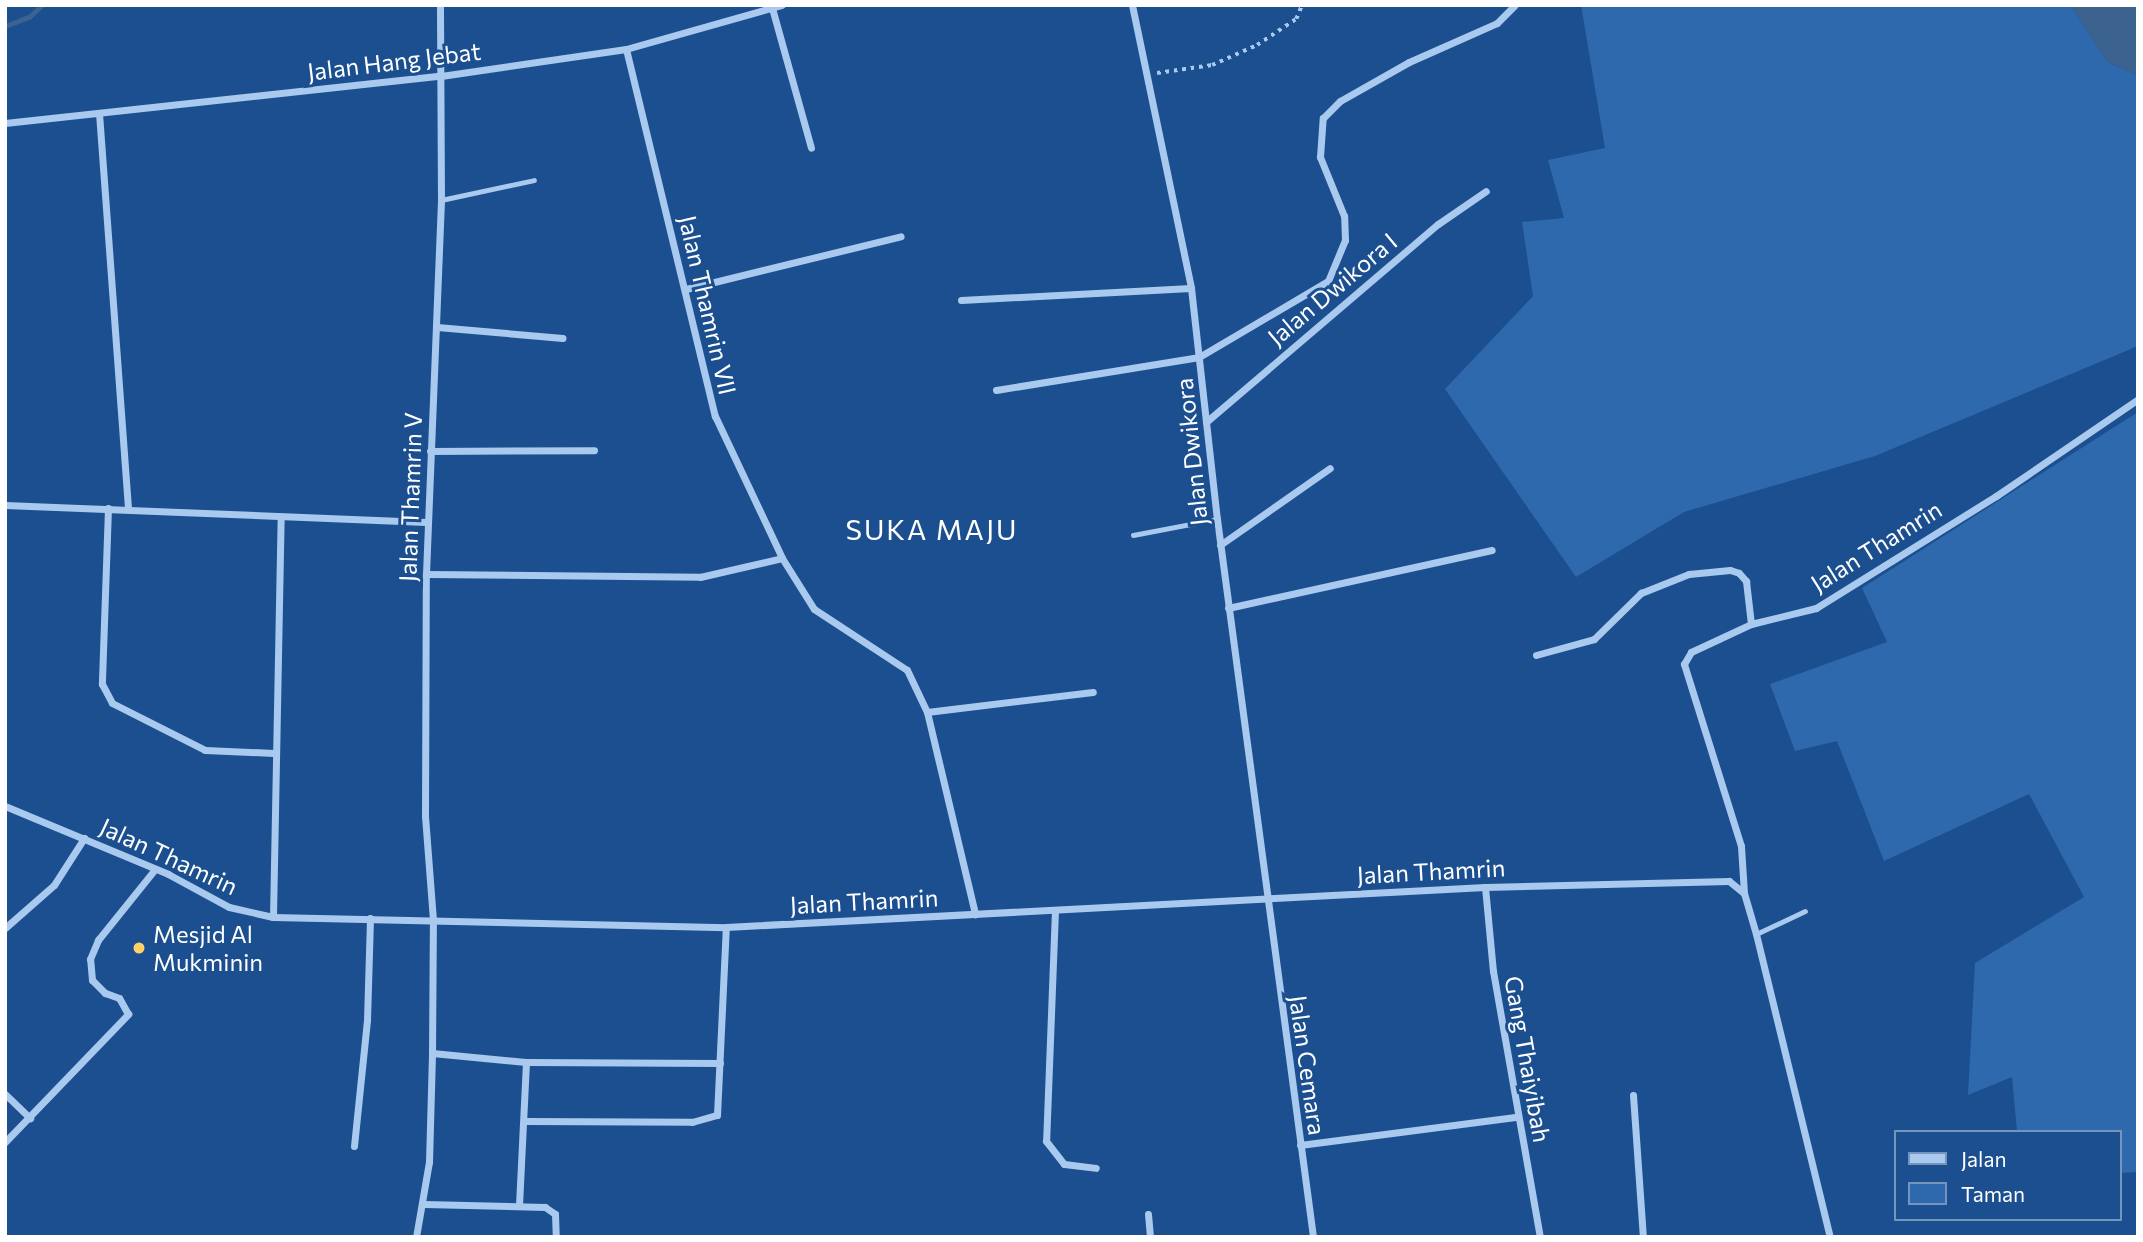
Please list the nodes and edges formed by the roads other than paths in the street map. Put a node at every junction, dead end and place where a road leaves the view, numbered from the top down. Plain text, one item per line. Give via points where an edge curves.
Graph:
1 (440, 5) edge
2 (782, 5) edge
3 (1132, 5) edge
4 (1515, 5) edge
5 (772, 8) junction
6 (626, 49) junction
7 (440, 76) junction
8 (99, 113) junction
9 (5, 123) edge
10 (811, 148) dead end
11 (534, 180) dead end
12 (1486, 191) dead end
13 (442, 200) junction
14 (901, 236) dead end
15 (1191, 288) junction
16 (686, 289) junction
17 (961, 300) dead end
18 (437, 327) junction
19 (563, 338) dead end
20 (1199, 357) junction
21 (996, 390) dead end
22 (2138, 399) edge
23 (1206, 422) junction
24 (594, 450) dead end
25 (430, 451) junction
26 (1330, 468) dead end
27 (5, 505) edge
28 (108, 508) junction
29 (128, 508) junction
30 (281, 518) junction
31 (1217, 519) junction
32 (426, 522) junction
33 (1133, 535) dead end
34 (1220, 545) junction
35 (1492, 550) dead end
36 (782, 558) junction
37 (426, 574) junction
38 (1228, 608) junction
39 (1751, 624) junction
40 (1536, 655) dead end
41 (1093, 692) dead end
42 (927, 712) junction
43 (274, 752) junction
44 (5, 806) edge
45 (84, 838) junction
46 (155, 869) junction
47 (1485, 887) junction
48 (1744, 893) junction
49 (1266, 899) junction
50 (1055, 910) junction
51 (1805, 911) dead end
52 (975, 914) junction
53 (273, 917) junction
54 (370, 918) junction
55 (433, 920) junction
56 (726, 927) junction
57 (5, 928) edge
58 (1756, 934) junction
59 (432, 1053) junction
60 (526, 1062) junction
61 (720, 1063) junction
62 (5, 1094) edge
63 (1633, 1096) dead end
64 (1517, 1117) junction
65 (30, 1118) junction
66 (526, 1121) junction
67 (5, 1142) edge
68 (1300, 1145) junction
69 (354, 1146) dead end
70 (1096, 1168) dead end
71 (424, 1204) junction
72 (519, 1206) junction
73 (1148, 1214) dead end
74 (416, 1237) edge
75 (556, 1237) edge
76 (1150, 1237) edge
77 (1313, 1237) edge
78 (1540, 1237) edge
79 (1643, 1237) edge
80 (1830, 1237) edge

1 - 7 street, Jalan Thamrin V
2 - 5 street, Jalan Hang Jebat
3 - 15 street, Jalan Dwikora
4 - 20 street via 1497,23 1409,62 1340,101 1323,118 1320,158 1344,216 1345,240 1338,267 1310,295
5 - 6 street, Jalan Hang Jebat
5 - 10 street
6 - 7 street, Jalan Hang Jebat
6 - 16 street, Jalan Thamrin VII
7 - 8 street, Jalan Hang Jebat
7 - 13 street, Jalan Thamrin V
8 - 9 street, Jalan Hang Jebat
8 - 29 street
11 - 13 lane
12 - 23 street, Jalan Dwikora I via 1438,224
13 - 18 street, Jalan Thamrin V
14 - 16 street
15 - 17 street
15 - 20 street, Jalan Dwikora
16 - 36 street, Jalan Thamrin VII via 715,416
18 - 19 street
18 - 25 street, Jalan Thamrin V
20 - 21 street
20 - 23 street, Jalan Dwikora
22 - 39 street, Jalan Thamrin via 1996,496 1816,608
23 - 31 street, Jalan Dwikora
24 - 25 street
25 - 32 street, Jalan Thamrin V
26 - 34 street
27 - 28 street
28 - 29 street
28 - 43 street via 102,684 112,703 205,750
29 - 30 street
30 - 32 street
30 - 43 street
31 - 33 lane
31 - 34 street, Jalan Dwikora
32 - 37 street, Jalan Thamrin V
34 - 38 street, Jalan Dwikora
35 - 38 street
36 - 37 street via 700,576
36 - 42 street, Jalan Thamrin VII via 814,609 907,670
37 - 55 street, Jalan Thamrin V via 425,816
38 - 49 street, Jalan Dwikora
39 - 40 street via 1746,581 1739,573 1689,574 1641,593 1594,639
39 - 48 street, Jalan Thamrin via 1691,652 1684,664 1741,846
41 - 42 street
42 - 52 street, Jalan Thamrin VII
43 - 53 street
44 - 45 street, Jalan Thamrin
45 - 46 street, Jalan Thamrin
45 - 57 street via 54,885
46 - 53 street, Jalan Thamrin via 229,907
46 - 65 street via 98,940 90,959 92,980 105,993 119,998 128,1014
47 - 48 street, Jalan Thamrin via 1729,881
47 - 49 street, Jalan Thamrin
47 - 64 street, Gang Thaiyibah via 1493,971
48 - 58 street, Jalan Thamrin
49 - 50 street, Jalan Thamrin
49 - 68 street, Jalan Cemara
50 - 52 street, Jalan Thamrin
50 - 70 street via 1046,1140 1064,1164
51 - 58 lane
52 - 56 street, Jalan Thamrin
53 - 54 street, Jalan Thamrin
54 - 55 street, Jalan Thamrin
54 - 69 street via 367,1020
55 - 56 street, Jalan Thamrin
55 - 59 street, Jalan Thamrin V
56 - 61 street
58 - 80 street, Jalan Thamrin
59 - 60 street
59 - 71 street, Jalan Thamrin V
60 - 61 street
60 - 66 street
61 - 66 street via 717,1115 705,1121
62 - 65 street
63 - 79 street
64 - 68 street
64 - 78 street, Gang Thaiyibah
65 - 67 street
66 - 72 street
68 - 77 street, Jalan Cemara
71 - 72 street
71 - 74 street, Jalan Thamrin V
72 - 75 street via 552,1210
73 - 76 street

